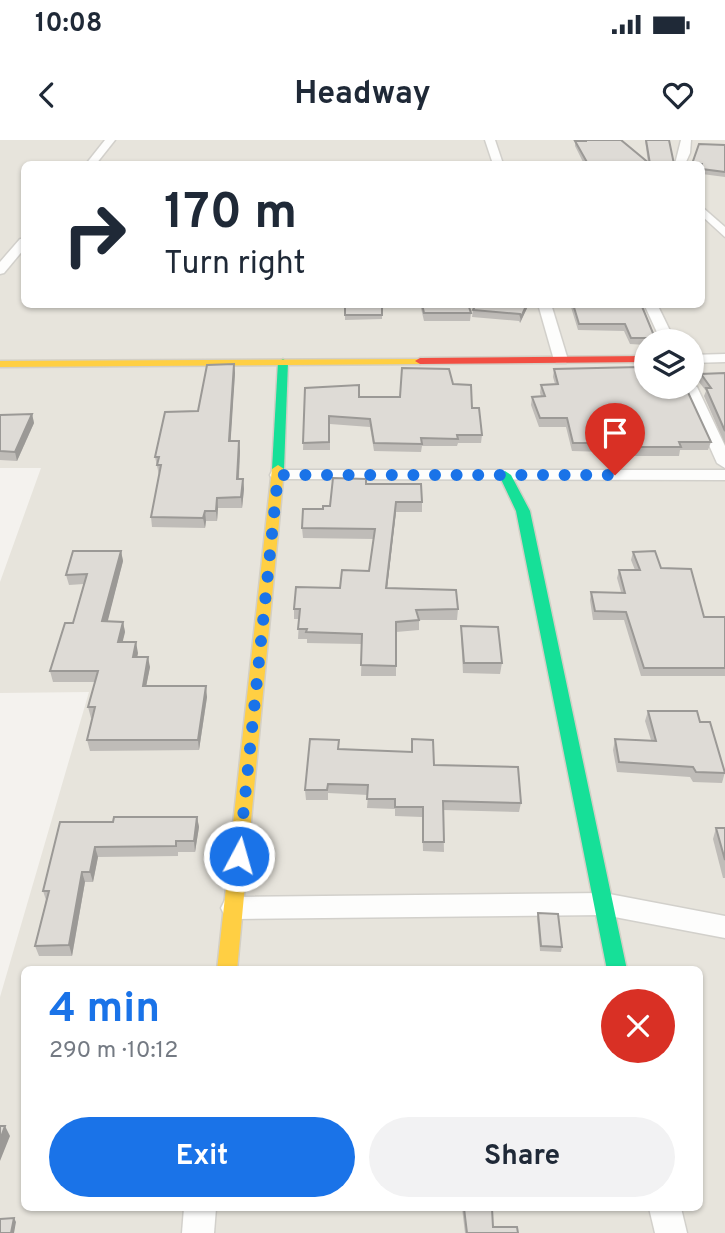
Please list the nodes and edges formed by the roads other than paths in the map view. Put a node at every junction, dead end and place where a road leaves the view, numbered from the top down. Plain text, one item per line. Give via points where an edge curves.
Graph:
1 (110, 140) edge
2 (490, 140) edge
3 (686, 140) edge
4 (92, 161) edge
5 (497, 161) edge
6 (681, 161) edge
7 (705, 213) edge
8 (725, 234) edge
9 (21, 246) edge
10 (4, 271) edge
11 (545, 308) edge
12 (652, 308) edge
13 (662, 329) edge
14 (725, 358) edge
15 (634, 359) edge
16 (704, 359) edge
17 (561, 360) junction
18 (283, 362) junction
19 (0, 364) edge
20 (696, 399) edge
21 (725, 463) edge
22 (278, 475) junction
23 (505, 475) junction
24 (725, 475) edge
25 (604, 904) junction
26 (234, 908) junction
27 (725, 928) edge
28 (227, 966) edge
29 (616, 966) edge
30 (200, 1211) edge
31 (666, 1211) edge
32 (198, 1233) edge
33 (671, 1233) edge

1 - 4 street
2 - 5 street
3 - 6 street
7 - 8 street
9 - 10 street
11 - 17 street
12 - 13 street
14 - 16 street
15 - 17 street
17 - 18 street
18 - 19 street
18 - 22 street
20 - 21 street
22 - 23 street
22 - 26 street
23 - 24 street
23 - 25 street via 523,511
25 - 26 street
25 - 27 street
25 - 29 street
26 - 28 street
30 - 32 street
31 - 33 street

